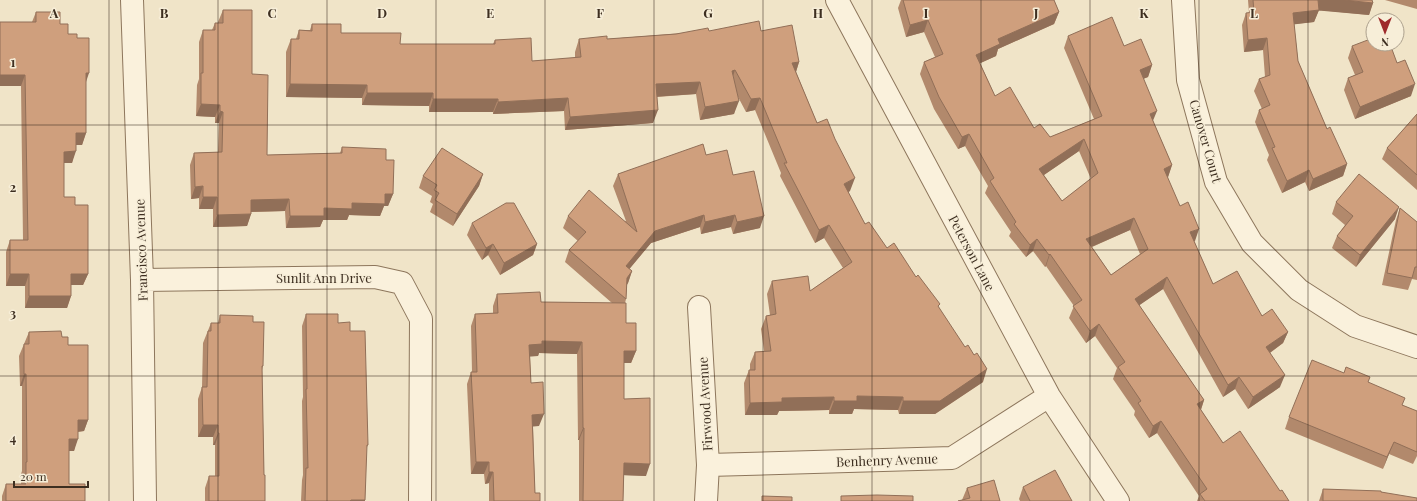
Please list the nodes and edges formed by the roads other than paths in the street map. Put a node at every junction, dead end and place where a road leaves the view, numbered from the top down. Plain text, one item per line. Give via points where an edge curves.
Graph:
1 (132, 0) edge
2 (837, 0) edge
3 (1183, 0) edge
4 (142, 280) junction
5 (700, 307) dead end
6 (1417, 347) edge
7 (1049, 396) junction
8 (708, 465) junction
9 (145, 501) edge
10 (420, 501) edge
11 (706, 501) edge
12 (1118, 501) edge

1 - 4 street, Francisco Avenue
2 - 7 street, Peterson Lane
3 - 6 street, Canover Court via 1188,80 1216,182 1252,243 1299,290 1355,326
4 - 9 street, Francisco Avenue
4 - 10 street, Sunlit Ann Drive via 375,277 402,283 421,319
5 - 8 street, Firwood Avenue
7 - 8 street, Benhenry Avenue via 952,458
7 - 12 street, Peterson Lane
8 - 11 street, Firwood Avenue

